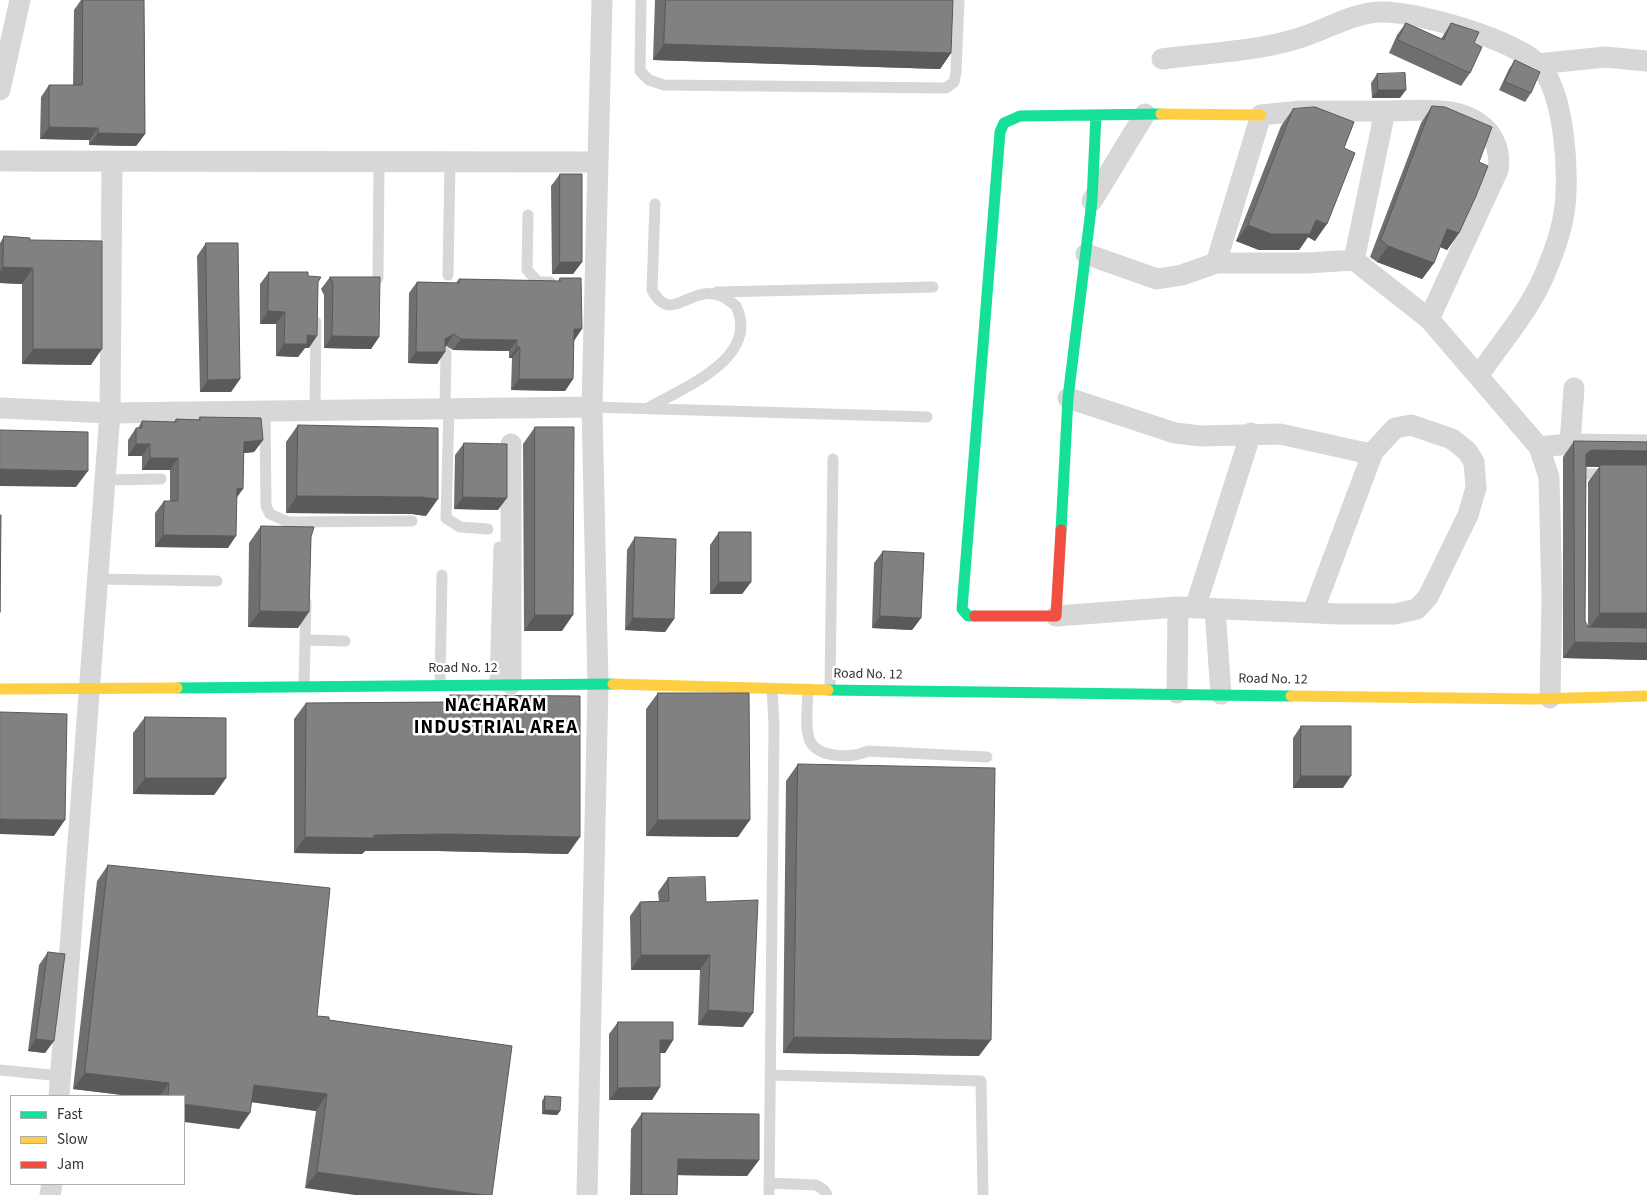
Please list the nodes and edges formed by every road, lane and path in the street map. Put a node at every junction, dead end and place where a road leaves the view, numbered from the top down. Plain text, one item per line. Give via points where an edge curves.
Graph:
1 (20, 0) edge
2 (602, 0) edge
3 (641, 0) edge
4 (959, 0) edge
5 (1162, 58) dead end
6 (1647, 61) edge
7 (1538, 64) junction
8 (0, 90) edge
9 (1385, 111) junction
10 (1145, 114) junction
11 (1096, 115) junction
12 (1261, 116) junction
13 (0, 160) edge
14 (112, 161) junction
15 (379, 162) junction
16 (450, 162) junction
17 (598, 162) junction
18 (1092, 201) junction
19 (655, 204) dead end
20 (528, 215) dead end
21 (1086, 254) junction
22 (1354, 260) junction
23 (1216, 263) junction
24 (448, 275) dead end
25 (378, 278) edge
26 (558, 282) edge
27 (933, 287) dead end
28 (708, 292) junction
29 (316, 314) edge
30 (1430, 319) junction
31 (446, 353) edge
32 (1480, 375) junction
33 (1574, 388) dead end
34 (1068, 398) junction
35 (592, 407) junction
36 (0, 408) edge
37 (447, 408) junction
38 (648, 408) junction
39 (315, 410) junction
40 (265, 411) junction
41 (110, 412) junction
42 (927, 417) dead end
43 (1251, 433) junction
44 (511, 444) dead end
45 (1570, 444) junction
46 (1647, 445) edge
47 (1540, 447) junction
48 (1373, 452) junction
49 (833, 459) dead end
50 (1619, 474) edge
51 (162, 479) dead end
52 (105, 480) junction
53 (1581, 493) edge
54 (412, 521) dead end
55 (488, 529) dead end
56 (499, 547) dead end
57 (442, 576) dead end
58 (97, 579) junction
59 (218, 582) dead end
60 (306, 592) edge
61 (1196, 608) junction
62 (1313, 612) junction
63 (1056, 616) junction
64 (305, 640) junction
65 (345, 641) dead end
66 (440, 684) junction
67 (503, 684) junction
68 (598, 684) junction
69 (304, 686) junction
70 (89, 688) junction
71 (0, 689) edge
72 (772, 689) junction
73 (808, 689) junction
74 (830, 689) junction
75 (1177, 693) junction
76 (1221, 694) junction
77 (1647, 696) edge
78 (1550, 698) junction
79 (987, 757) dead end
80 (0, 1070) edge
81 (771, 1075) junction
82 (60, 1086) edge
83 (769, 1189) edge
84 (587, 1195) edge
85 (826, 1195) edge
86 (982, 1195) edge

1 - 8 street
2 - 17 street
3 - 4 lane via 640,71 649,80 664,85 946,88 954,82 956,72
5 - 7 street via 1278,44 1362,15 1381,12 1438,20 1501,43
6 - 7 street via 1605,57
7 - 32 street via 1548,77 1560,120 1567,173 1564,214 1555,250 1537,291
9 - 12 street via 1301,111
9 - 22 street
9 - 30 street via 1462,114 1484,127 1493,139 1500,159 1498,170
10 - 11 street
10 - 12 street
10 - 18 street
11 - 18 street
11 - 63 street via 1020,116 1004,124 962,609 968,616
12 - 23 street
13 - 14 street
14 - 15 street
14 - 41 street
15 - 16 street
15 - 25 lane
16 - 17 street
16 - 24 lane
17 - 35 street via 590,282
18 - 21 street
19 - 28 lane via 652,290 658,301 674,306
20 - 26 lane via 526,270 538,282
21 - 23 street via 1157,278 1182,275
21 - 34 street
22 - 23 street
22 - 30 street
27 - 28 lane
28 - 38 lane via 728,299 740,314 740,338 735,349 710,372
29 - 39 lane
30 - 32 street
31 - 37 lane
32 - 47 street
33 - 45 street
34 - 43 street via 1175,433 1201,436
34 - 63 street
35 - 37 street
35 - 38 lane
35 - 68 street
36 - 41 street
37 - 39 street
37 - 55 lane via 446,518 460,527
38 - 42 lane
39 - 40 street
40 - 41 street
40 - 54 lane via 266,506 270,514 288,522
41 - 52 street
43 - 48 street via 1280,434
43 - 61 street
44 - 67 street
45 - 46 street
45 - 47 street
47 - 78 street via 1549,477
48 - 62 street
48 - 62 street via 1395,428 1401,426 1422,427 1452,439 1467,451 1474,462 1477,473 1474,498 1428,597 1417,610 1395,614
49 - 74 lane
50 - 53 lane via 1581,474
51 - 52 lane
52 - 58 street
56 - 67 lane
57 - 66 lane
58 - 59 lane
58 - 70 street
60 - 64 lane
61 - 62 street
61 - 63 street
61 - 75 street
61 - 76 street
64 - 65 lane
64 - 69 lane
66 - 67 street, Road No. 12
66 - 69 street, Road No. 12
67 - 68 street, Road No. 12
68 - 72 street, Road No. 12
68 - 84 street
69 - 70 street, Road No. 12
70 - 71 street, Road No. 12
70 - 82 street
72 - 73 street, Road No. 12
72 - 81 lane
73 - 74 street, Road No. 12
73 - 79 lane via 808,734 819,750 833,755 860,755 868,751
74 - 75 street, Road No. 12
75 - 76 street, Road No. 12
76 - 78 street, Road No. 12
77 - 78 street, Road No. 12
80 - 82 lane
81 - 83 lane
81 - 86 lane via 981,1081
83 - 85 lane via 816,1185

